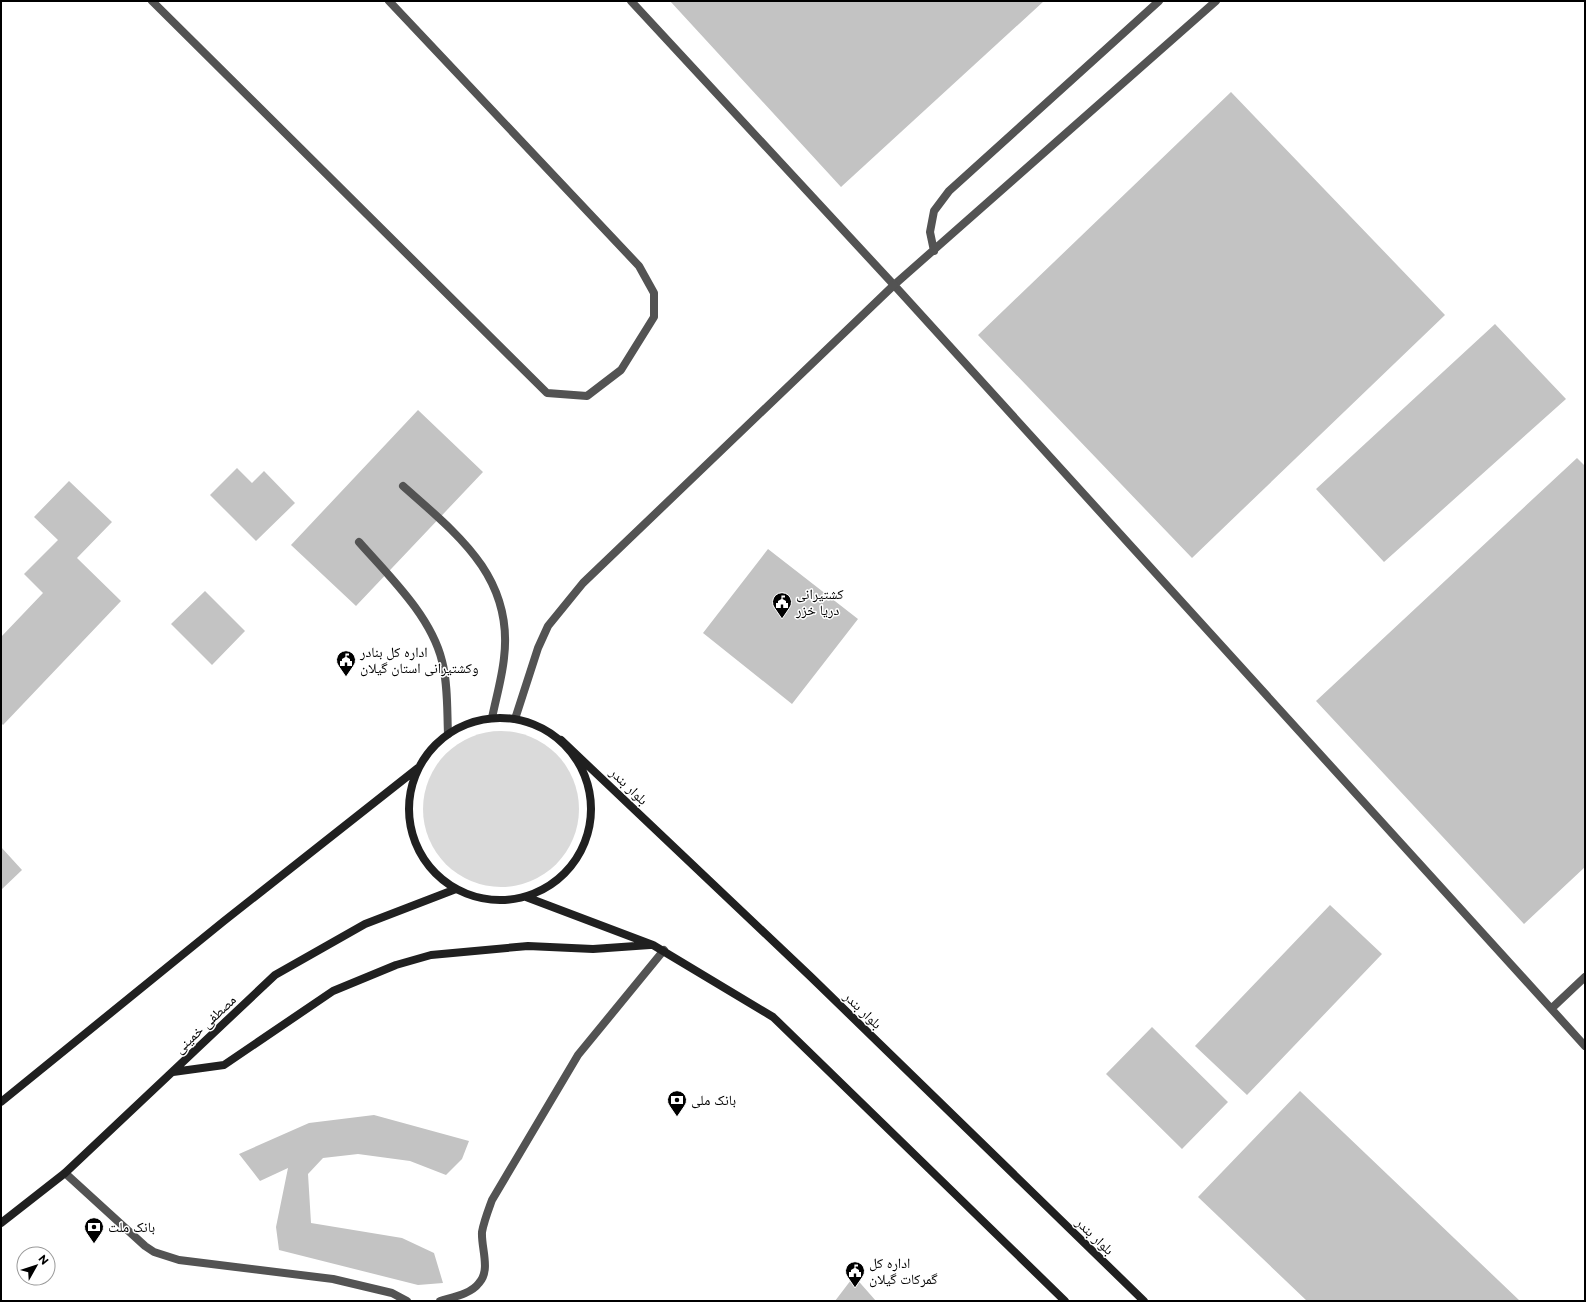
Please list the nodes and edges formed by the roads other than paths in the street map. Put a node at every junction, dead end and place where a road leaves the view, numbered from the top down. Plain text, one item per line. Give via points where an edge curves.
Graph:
1 (152, 1) edge
2 (389, 1) edge
3 (631, 1) edge
4 (1159, 1) edge
5 (1216, 1) edge
6 (934, 251) junction
7 (894, 286) junction
8 (402, 486) dead end
9 (358, 542) dead end
10 (492, 718) junction
11 (515, 719) junction
12 (448, 734) junction
13 (562, 740) junction
14 (419, 768) junction
15 (456, 889) junction
16 (526, 896) junction
17 (653, 945) junction
18 (664, 950) junction
19 (1585, 977) edge
20 (1552, 1008) junction
21 (1585, 1046) edge
22 (173, 1072) junction
23 (1, 1102) edge
24 (65, 1173) junction
25 (1, 1223) edge
26 (407, 1301) edge
27 (440, 1301) edge
28 (1065, 1301) edge
29 (1144, 1301) edge

1 - 2 street via 547,393 587,396 621,370 654,317 654,293 638,266
3 - 7 street
4 - 6 street via 949,190 934,211 930,232
5 - 6 street
6 - 7 street
7 - 11 street via 583,583 548,626 538,648
7 - 20 street
8 - 10 street via 453,530 481,563 503,612 504,658
9 - 12 street via 408,597 429,629 442,660
10 - 11 main road
10 - 12 main road via 469,723
11 - 13 main road via 538,726
12 - 14 main road via 432,748
13 - 16 main road via 586,778 591,802 590,827 582,850 568,871 548,887
13 - 29 main road, بلوار بندر via 811,977
14 - 15 main road via 411,789 409,812 413,835 422,856 437,874
14 - 23 main road via 224,921
15 - 16 main road via 478,898 502,900
15 - 22 main road, مصطفی خمینی via 365,924 275,976
16 - 17 main road
17 - 18 main road
17 - 22 main road via 593,949 528,946 431,955 396,965 333,991 224,1065
18 - 27 street via 578,1054 492,1200 482,1233 485,1273 480,1283 471,1290
18 - 28 main road via 773,1017
19 - 20 street
20 - 21 street
22 - 24 main road, مصطفی خمینی
24 - 25 main road, مصطفی خمینی
24 - 26 street via 154,1252 179,1260 333,1278 392,1293

